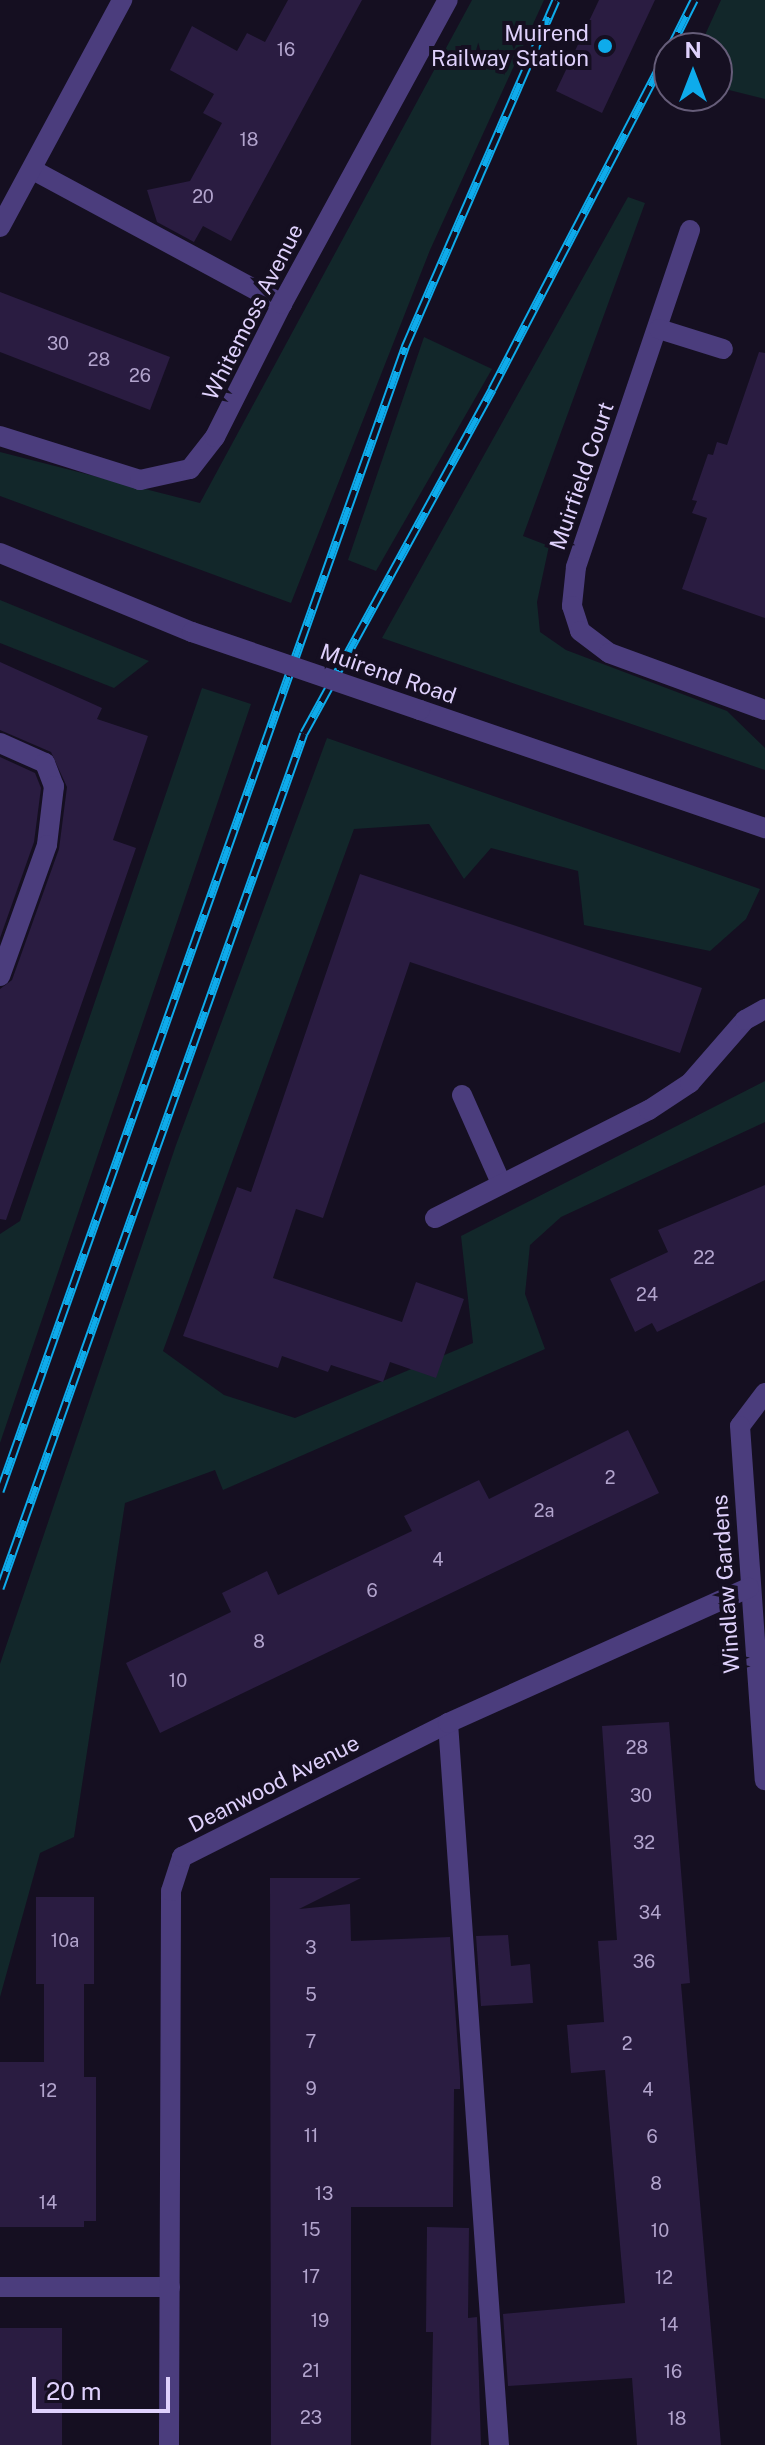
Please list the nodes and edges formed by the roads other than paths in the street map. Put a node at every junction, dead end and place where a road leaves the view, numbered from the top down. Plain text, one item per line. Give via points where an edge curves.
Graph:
1 (122, 0) edge
2 (448, 0) edge
3 (33, 170) junction
4 (0, 227) edge
5 (690, 230) dead end
6 (282, 304) junction
7 (659, 329) junction
8 (723, 349) dead end
9 (0, 436) edge
10 (0, 553) edge
11 (765, 710) edge
12 (0, 743) edge
13 (765, 828) edge
14 (0, 976) edge
15 (765, 1009) edge
16 (462, 1095) dead end
17 (501, 1183) junction
18 (435, 1218) dead end
19 (765, 1393) edge
20 (749, 1588) junction
21 (448, 1723) junction
22 (765, 1780) edge
23 (0, 2287) edge
24 (170, 2287) junction
25 (169, 2445) edge
26 (499, 2445) edge

1 - 3 street
2 - 6 street, Whitemoss Avenue
3 - 4 street
3 - 6 street
5 - 7 street, Muirfield Court
6 - 9 street, Whitemoss Avenue via 215,437 190,469 140,480
7 - 8 street
7 - 11 street, Muirfield Court via 576,567 572,606 580,631 609,653
10 - 13 street, Muirend Road, bridge via 192,632
12 - 14 street via 45,763 54,786 47,845
15 - 17 street via 745,1020 690,1083 649,1110
16 - 17 street
17 - 18 street
19 - 20 street, Windlaw Gardens via 740,1426
20 - 21 street, Deanwood Avenue
20 - 22 street, Windlaw Gardens
21 - 24 street, Deanwood Avenue via 182,1857 171,1891
21 - 26 street
23 - 24 street
24 - 25 street, Deanwood Avenue

